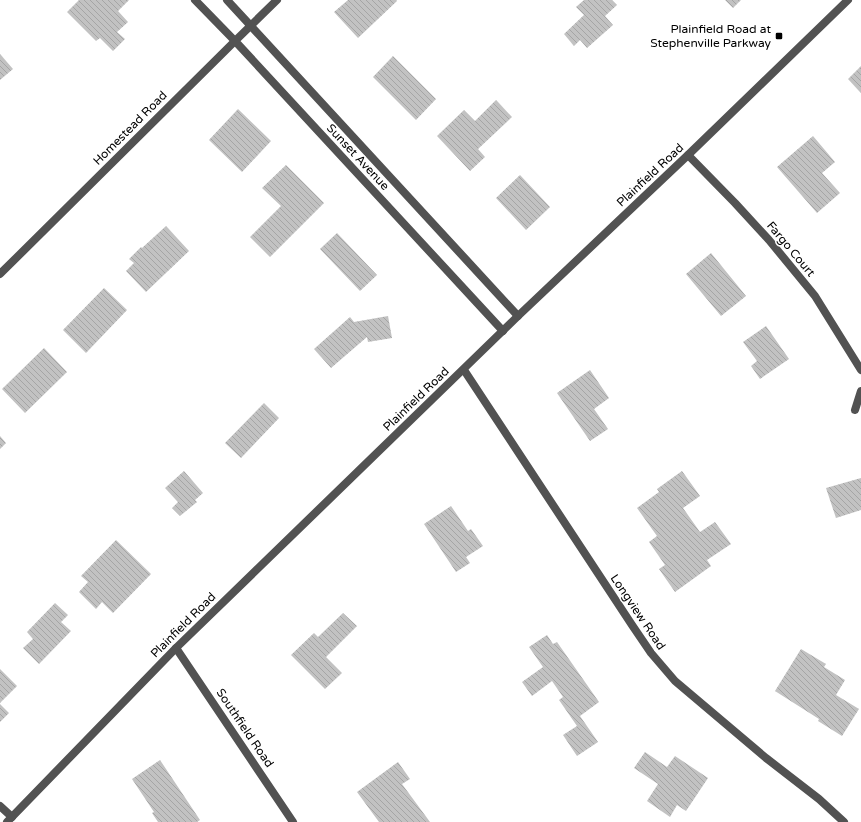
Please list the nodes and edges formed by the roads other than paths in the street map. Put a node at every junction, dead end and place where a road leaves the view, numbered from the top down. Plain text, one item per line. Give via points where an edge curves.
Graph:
1 (196, 0) edge
2 (227, 0) edge
3 (278, 0) edge
4 (848, 0) edge
5 (250, 26) junction
6 (235, 41) junction
7 (688, 155) junction
8 (0, 274) edge
9 (518, 316) junction
10 (503, 332) junction
11 (464, 370) junction
12 (861, 370) edge
13 (861, 391) edge
14 (855, 410) dead end
15 (176, 648) junction
16 (0, 806) edge
17 (9, 819) edge
18 (293, 822) edge
19 (844, 822) edge

1 - 6 street, Sunset Avenue
2 - 5 street, Sunset Avenue
3 - 5 street, Homestead Road
4 - 7 street, Plainfield Road
5 - 6 street, Homestead Road
5 - 9 street, Sunset Avenue
6 - 8 street, Homestead Road
6 - 10 street, Sunset Avenue
7 - 9 street, Plainfield Road
7 - 12 street, Fargo Court via 769,240 815,296
9 - 10 street, Plainfield Road
10 - 11 street, Plainfield Road
11 - 15 street, Plainfield Road
11 - 19 street, Longview Road via 651,653 675,681
13 - 14 street
15 - 17 street, Plainfield Road
15 - 18 street, Southfield Road
16 - 17 street

